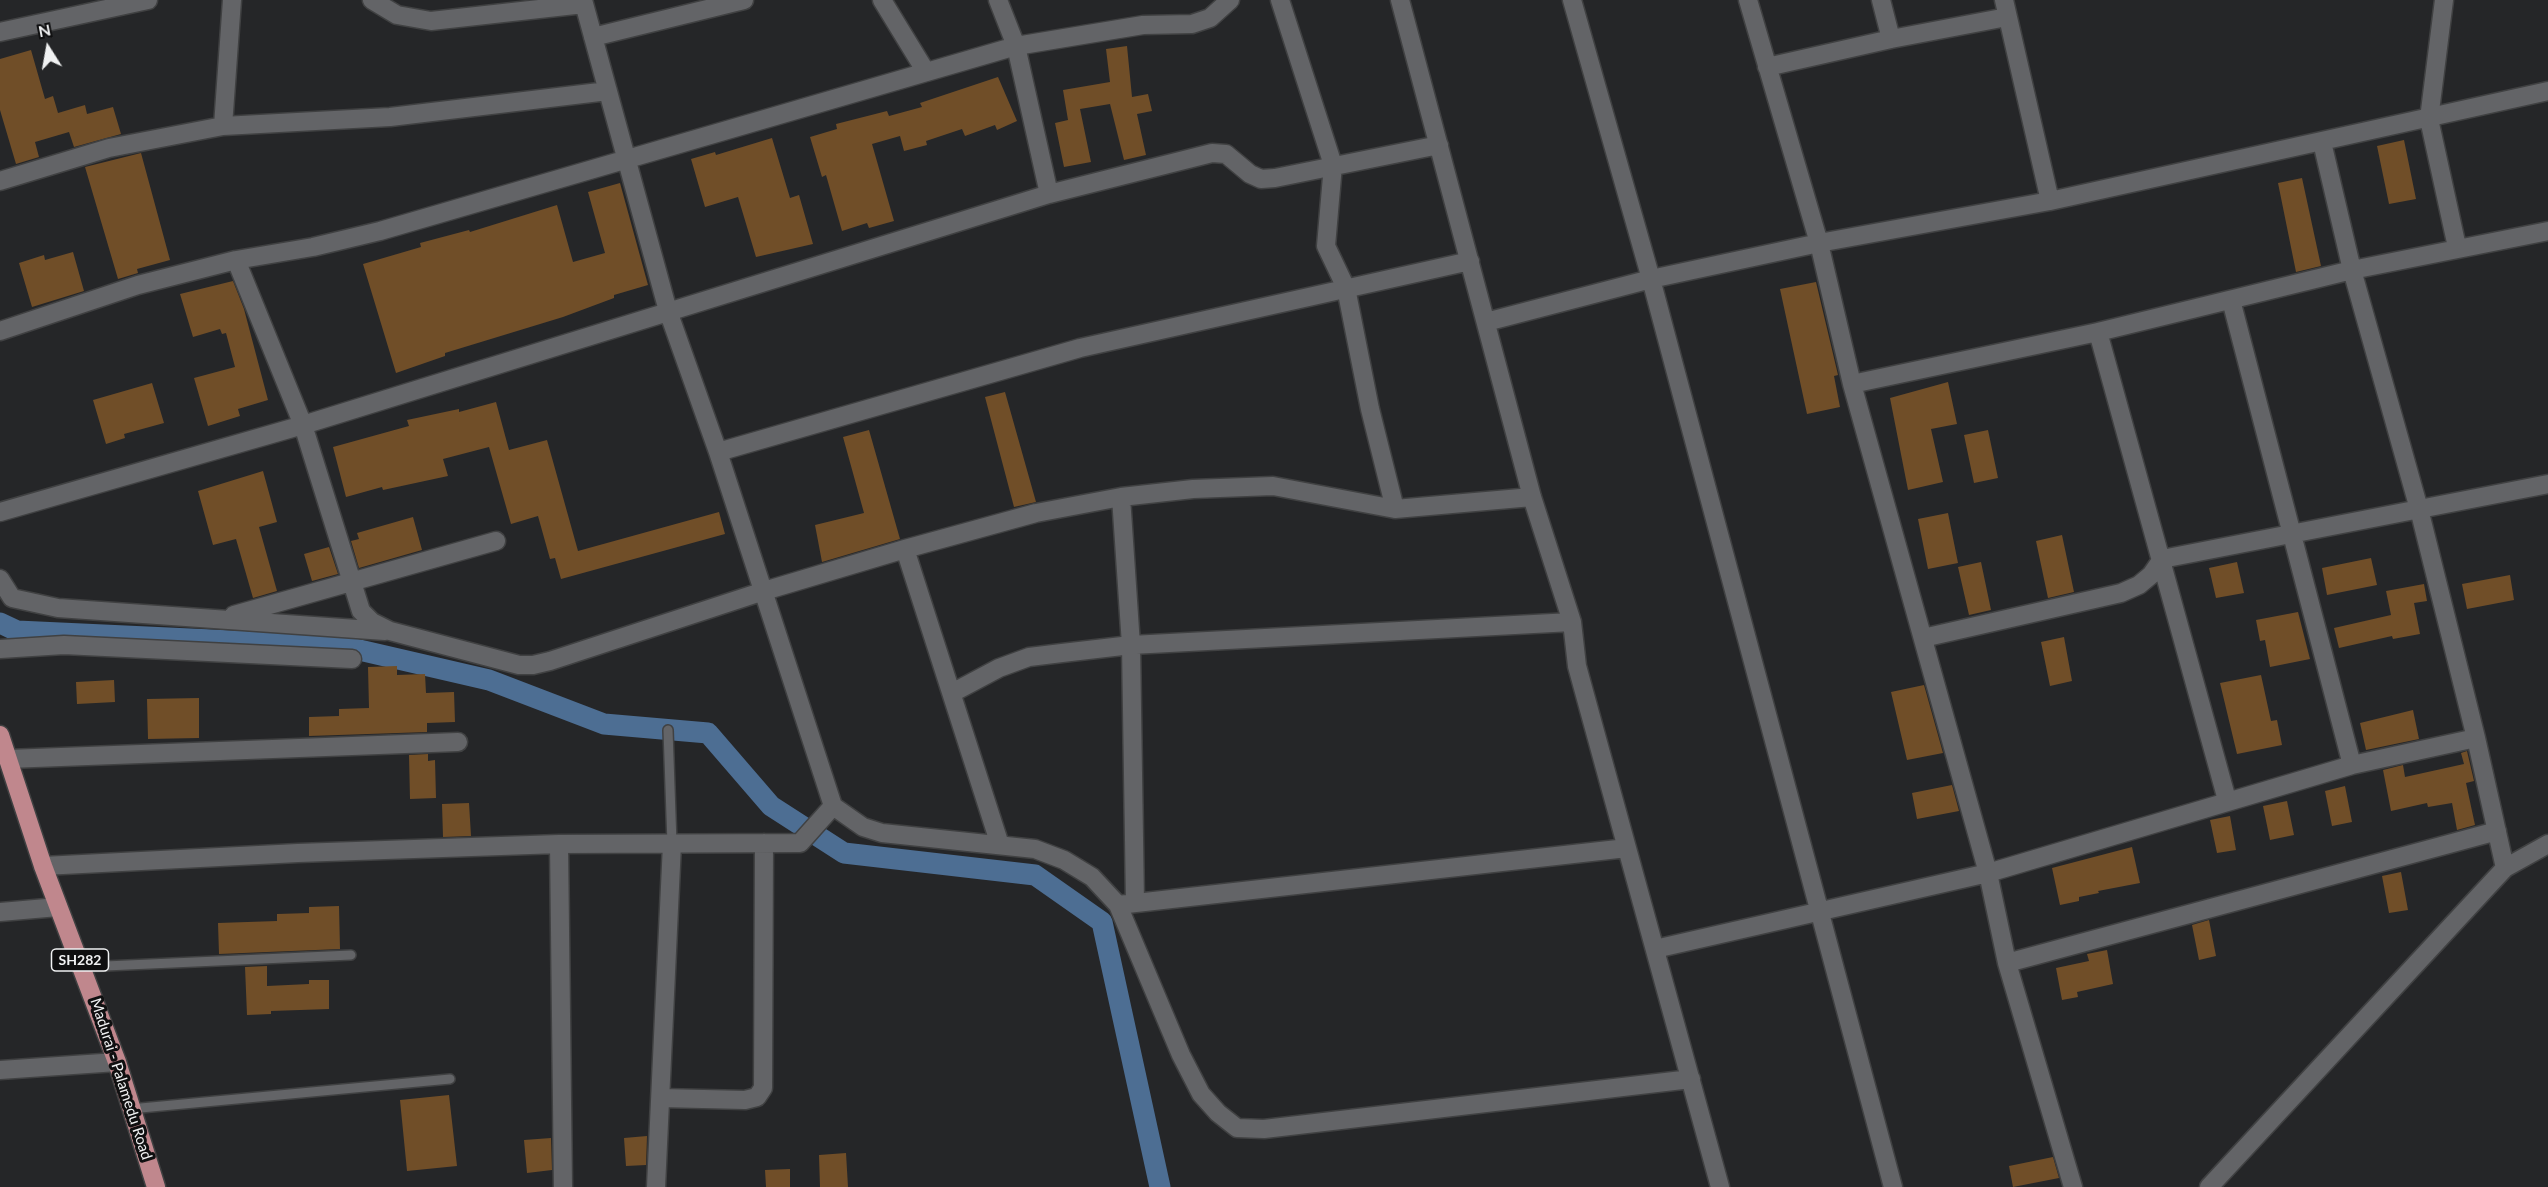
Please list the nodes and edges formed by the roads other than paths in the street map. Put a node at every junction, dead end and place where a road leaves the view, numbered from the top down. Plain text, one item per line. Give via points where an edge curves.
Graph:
1 (148, 0) edge
2 (232, 0) edge
3 (372, 0) edge
4 (744, 0) edge
5 (882, 0) edge
6 (998, 0) edge
7 (1230, 0) edge
8 (1280, 0) edge
9 (1400, 0) edge
10 (1572, 0) edge
11 (1748, 0) edge
12 (1881, 0) edge
13 (2444, 0) edge
14 (127, 2) edge
15 (583, 2) edge
16 (2005, 9) edge
17 (0, 32) edge
18 (593, 37) junction
19 (1891, 39) junction
20 (1016, 46) junction
21 (1767, 67) junction
22 (926, 72) junction
23 (608, 91) junction
24 (2548, 91) edge
25 (2429, 119) junction
26 (223, 126) junction
27 (2322, 142) junction
28 (1439, 145) junction
29 (628, 161) junction
30 (1332, 165) junction
31 (0, 181) edge
32 (1049, 194) junction
33 (2050, 201) junction
34 (2548, 231) edge
35 (1819, 243) junction
36 (2457, 247) junction
37 (236, 261) junction
38 (1470, 261) junction
39 (2352, 270) junction
40 (1651, 279) junction
41 (1346, 288) junction
42 (2231, 300) junction
43 (668, 310) junction
44 (1485, 322) junction
45 (0, 331) edge
46 (2098, 332) junction
47 (1852, 384) junction
48 (303, 426) junction
49 (718, 452) junction
50 (2548, 484) edge
51 (1120, 497) junction
52 (1532, 497) junction
53 (1395, 509) junction
54 (2420, 509) junction
55 (0, 512) edge
56 (2294, 533) junction
57 (496, 541) dead end
58 (905, 549) junction
59 (2162, 559) junction
60 (0, 579) edge
61 (350, 581) junction
62 (764, 591) junction
63 (221, 619) junction
64 (1572, 622) junction
65 (390, 631) junction
66 (1923, 638) junction
67 (1131, 645) junction
68 (0, 649) edge
69 (352, 659) dead end
70 (952, 693) junction
71 (668, 730) dead end
72 (0, 735) edge
73 (2476, 738) junction
74 (458, 742) dead end
75 (8, 759) junction
76 (2352, 765) junction
77 (2227, 800) junction
78 (830, 810) junction
79 (2497, 831) junction
80 (764, 843) junction
81 (559, 844) junction
82 (672, 844) junction
83 (2548, 844) edge
84 (1000, 845) junction
85 (1627, 848) junction
86 (43, 866) junction
87 (2505, 868) junction
88 (1988, 873) junction
89 (1126, 904) junction
90 (58, 907) junction
91 (1821, 911) junction
92 (0, 912) edge
93 (1655, 949) junction
94 (351, 955) dead end
95 (2007, 963) junction
96 (83, 968) junction
97 (117, 1062) junction
98 (0, 1070) edge
99 (450, 1079) dead end
100 (1691, 1079) junction
101 (661, 1098) junction
102 (130, 1109) junction
103 (156, 1187) edge
104 (563, 1187) edge
105 (656, 1187) edge
106 (1720, 1187) edge
107 (1893, 1187) edge
108 (2073, 1187) edge
109 (2209, 1187) edge

1 - 14 street
2 - 26 street
3 - 15 street via 397,15 431,21
4 - 18 street
5 - 22 street
6 - 20 street
7 - 20 street via 1210,18 1192,24 1143,25
8 - 30 street
9 - 28 street
10 - 40 street
11 - 21 street
12 - 19 street
13 - 25 street
14 - 17 street
15 - 18 street
16 - 19 street
16 - 33 street
18 - 23 street
19 - 21 street
20 - 22 street
20 - 32 street
21 - 35 street
22 - 29 street
23 - 26 street via 390,117
23 - 29 street
24 - 25 street
25 - 27 street
25 - 36 street
26 - 31 street via 109,148
27 - 33 street
27 - 39 street
28 - 30 street
28 - 38 street
29 - 37 street via 381,231
29 - 43 street
30 - 32 street via 1261,179 1226,154 1212,153
30 - 41 street via 1326,246
32 - 43 street
33 - 35 street
34 - 36 street
35 - 40 street
35 - 47 street
36 - 39 street
37 - 45 street via 138,285
37 - 48 street
38 - 41 street
38 - 44 street
39 - 42 street
39 - 54 street
40 - 44 street
40 - 91 street
41 - 49 street via 1080,348
41 - 53 street
42 - 46 street
42 - 56 street
43 - 48 street
43 - 49 street
44 - 52 street
46 - 47 street
46 - 59 street
47 - 66 street
48 - 55 street
48 - 61 street
49 - 62 street
50 - 54 street
51 - 53 street via 1273,486
51 - 58 street via 1036,513
51 - 67 street
52 - 53 street
52 - 64 street
54 - 56 street
54 - 73 street
56 - 59 street
56 - 76 street
57 - 61 street
58 - 62 street
58 - 70 street
59 - 66 street via 2139,585 2121,593
59 - 77 street
60 - 63 street via 12,598 26,603
61 - 63 street
61 - 65 street via 361,611
62 - 65 street via 533,665 519,665
62 - 78 street
63 - 65 street
64 - 67 street
64 - 85 street via 1576,666
66 - 88 street
67 - 70 street via 1029,657
67 - 89 street
68 - 69 street via 64,645
70 - 84 street
71 - 82 lane
72 - 75 main road, Madurai - Palamedu Road / SH282
73 - 76 street
73 - 79 street
74 - 75 street
75 - 86 main road, Madurai - Palamedu Road / SH282
76 - 77 street
77 - 88 street
78 - 80 street via 800,843
78 - 84 street via 882,833
79 - 87 street
79 - 95 street
80 - 82 street
80 - 101 street via 763,1088 757,1097 745,1100
81 - 82 street
81 - 86 street
81 - 104 street
82 - 101 street
83 - 87 street
84 - 89 street via 1035,849 1064,860
85 - 89 street
85 - 93 street
86 - 90 main road, Madurai - Palamedu Road / SH282
87 - 109 street
88 - 91 street
88 - 95 street
89 - 100 street via 1181,1055 1201,1094 1237,1128 1264,1129
90 - 92 street
90 - 96 main road, Madurai - Palamedu Road / SH282
91 - 93 street
91 - 107 street
93 - 100 street
94 - 96 lane
95 - 108 street
96 - 97 main road, Madurai - Palamedu Road / SH282
97 - 98 street
97 - 102 main road, Madurai - Palamedu Road / SH282
99 - 102 lane
100 - 106 street
101 - 105 street
102 - 103 main road, Madurai - Palamedu Road / SH282

